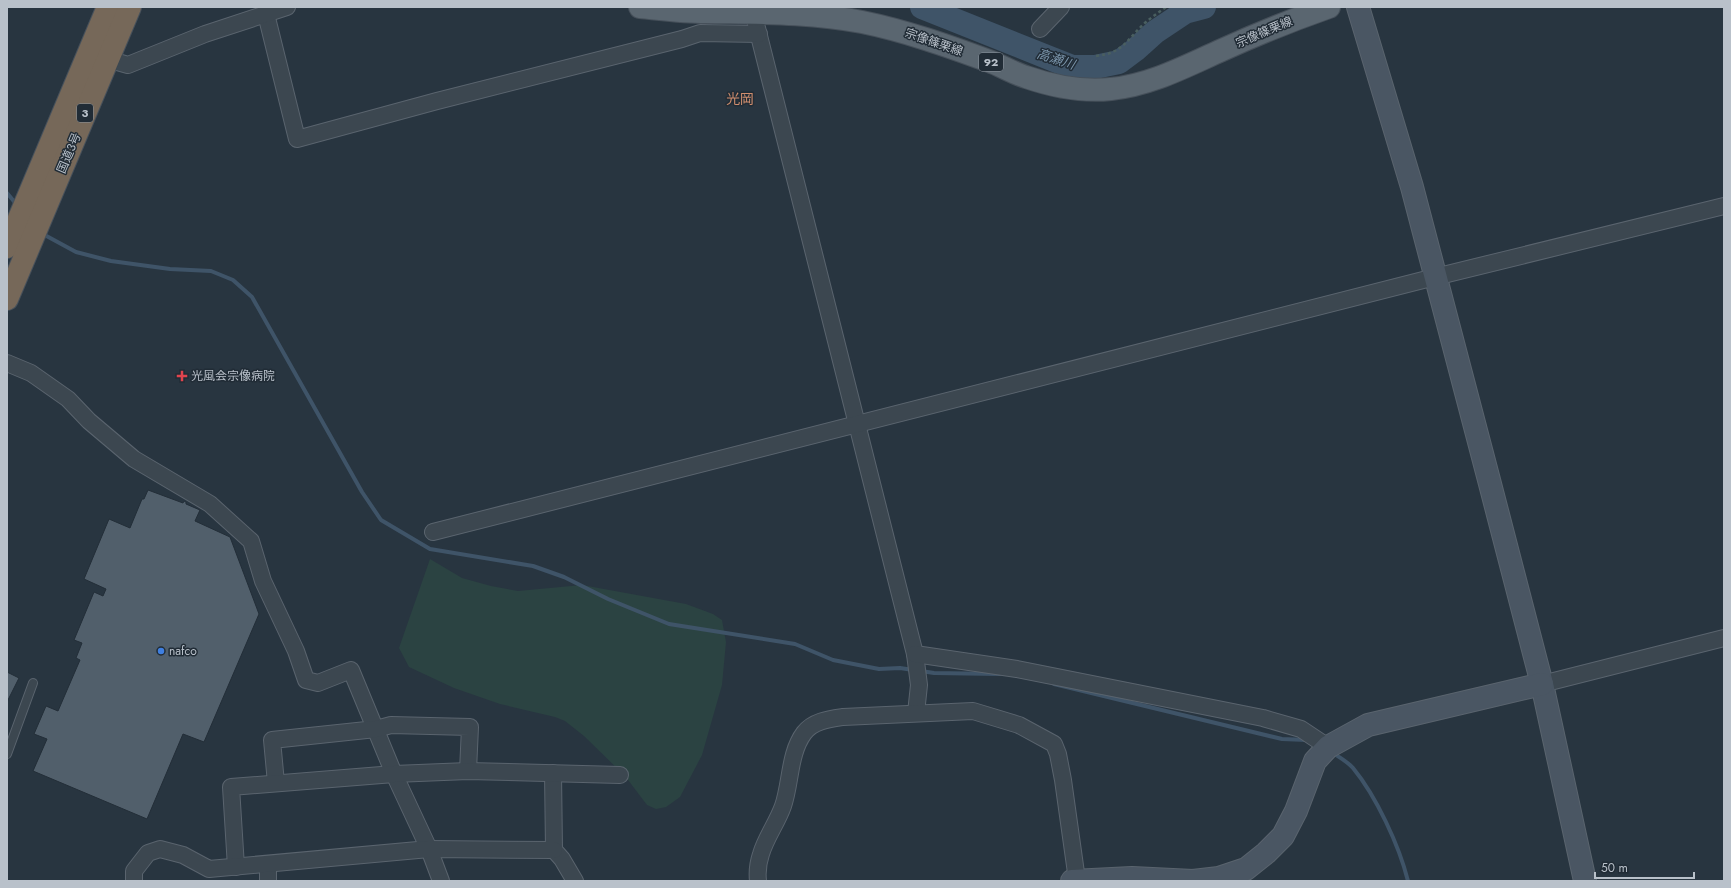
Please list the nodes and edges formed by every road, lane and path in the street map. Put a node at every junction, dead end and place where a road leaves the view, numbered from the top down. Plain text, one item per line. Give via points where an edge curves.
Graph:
1 (108, 7) edge
2 (130, 7) edge
3 (288, 7) edge
4 (640, 7) edge
5 (1060, 7) edge
6 (1166, 7) edge
7 (1329, 7) edge
8 (1358, 7) edge
9 (753, 12) junction
10 (266, 14) junction
11 (862, 14) edge
12 (1040, 29) dead end
13 (759, 34) junction
14 (1096, 56) dead end
15 (107, 59) junction
16 (1724, 206) edge
17 (7, 247) edge
18 (1436, 277) junction
19 (7, 299) edge
20 (7, 363) edge
21 (857, 425) junction
22 (433, 532) dead end
23 (1724, 638) edge
24 (915, 654) junction
25 (33, 683) dead end
26 (1542, 684) junction
27 (916, 713) junction
28 (376, 729) junction
29 (7, 754) edge
30 (1322, 754) junction
31 (468, 771) junction
32 (553, 773) junction
33 (394, 774) junction
34 (620, 775) dead end
35 (276, 782) junction
36 (429, 850) junction
37 (554, 850) junction
38 (268, 864) junction
39 (236, 867) junction
40 (1133, 879) edge
41 (134, 881) edge
42 (268, 881) edge
43 (441, 881) edge
44 (575, 881) edge
45 (758, 881) edge
46 (1075, 881) edge
47 (1585, 881) edge

1 - 17 highway, 国道3号 / 3
2 - 15 highway, 国道3号 / 3
3 - 10 street
4 - 9 main road, 宗像篠栗線 / 92 via 703,12
5 - 12 street
6 - 14 path via 1146,22 1123,46 1110,54
7 - 11 main road, 宗像篠栗線 / 92 via 1282,23 1167,75 1110,89 1073,88 1025,77
8 - 18 street
9 - 11 main road, 宗像篠栗線 / 92
9 - 13 street
10 - 13 street via 297,139 682,40 700,33
10 - 15 street via 205,34 128,65
13 - 21 street
15 - 19 highway, 国道3号 / 3
16 - 18 street
18 - 21 street
18 - 26 street
20 - 28 street via 31,373 68,399 89,421 134,459 210,504 251,541 263,581 296,651 306,680 318,683 351,670
21 - 22 street
21 - 24 street
23 - 26 street
24 - 27 street via 920,685
24 - 30 street via 1017,669 1263,718 1301,729
25 - 29 lane
26 - 30 street via 1368,725
26 - 47 street
27 - 45 street via 826,720 814,724 804,733 796,750 783,806 761,853 757,871
27 - 46 street via 973,711 1020,725 1054,744 1063,780
28 - 31 street via 391,724 470,727
28 - 33 street
28 - 35 street via 272,740
30 - 40 street via 1283,836 1246,869 1219,878
31 - 32 street
31 - 33 street
32 - 34 street
32 - 37 street
33 - 35 street
33 - 36 street
35 - 39 street via 231,787
36 - 37 street
36 - 38 street
36 - 43 street
37 - 44 street
38 - 39 street
38 - 42 street
39 - 41 street via 209,869 183,855 160,849 148,853 134,871
40 - 46 street

